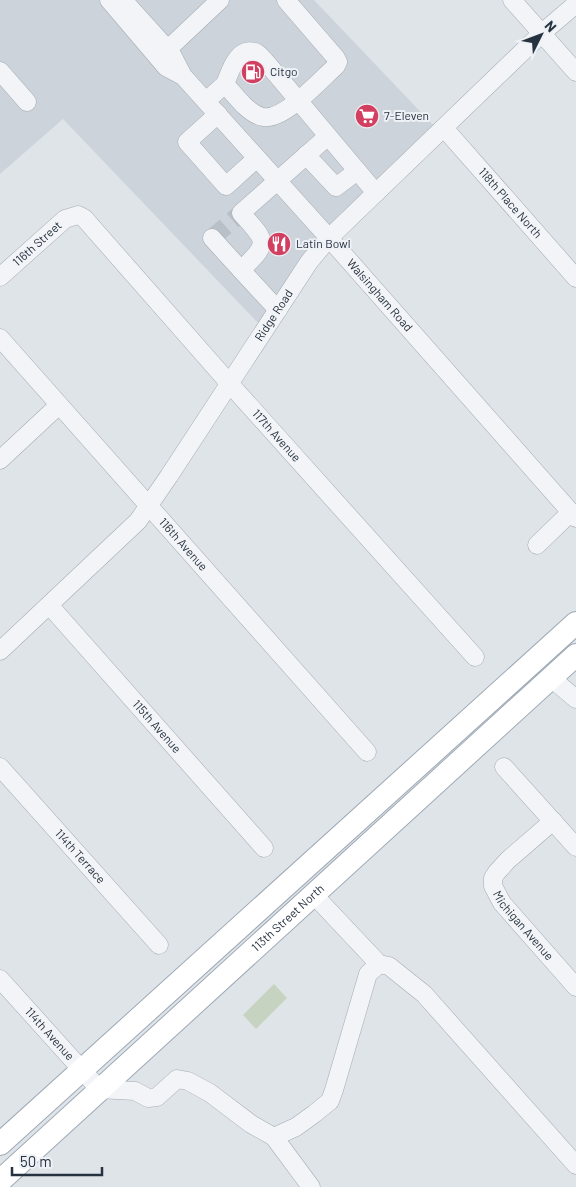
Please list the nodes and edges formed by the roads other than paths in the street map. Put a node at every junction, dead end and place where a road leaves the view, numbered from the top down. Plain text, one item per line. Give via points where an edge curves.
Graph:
1 (109, 0) edge
2 (123, 0) edge
3 (220, 0) edge
4 (286, 0) edge
5 (512, 0) edge
6 (576, 4) edge
7 (542, 33) junction
8 (168, 49) junction
9 (0, 72) edge
10 (576, 72) edge
11 (183, 76) junction
12 (225, 84) junction
13 (298, 100) junction
14 (206, 101) junction
15 (27, 102) dead end
16 (218, 114) junction
17 (444, 128) junction
18 (328, 136) junction
19 (306, 154) junction
20 (257, 158) junction
21 (357, 170) junction
22 (277, 181) junction
23 (376, 193) junction
24 (78, 215) joint
25 (212, 238) dead end
26 (329, 238) junction
27 (241, 270) junction
28 (0, 277) edge
29 (576, 278) edge
30 (278, 310) junction
31 (0, 338) edge
32 (229, 383) junction
33 (59, 405) junction
34 (0, 460) edge
35 (149, 506) junction
36 (574, 515) edge
37 (536, 545) dead end
38 (50, 606) junction
39 (576, 623) edge
40 (0, 651) edge
41 (576, 655) edge
42 (475, 657) dead end
43 (551, 678) junction
44 (576, 699) edge
45 (367, 752) dead end
46 (504, 766) dead end
47 (0, 767) edge
48 (553, 821) junction
49 (576, 847) edge
50 (264, 848) dead end
51 (313, 894) junction
52 (159, 946) dead end
53 (379, 964) junction
54 (0, 979) edge
55 (576, 987) edge
56 (82, 1070) junction
57 (99, 1089) junction
58 (274, 1137) junction
59 (0, 1144) edge
60 (576, 1165) edge
61 (0, 1181) edge
62 (311, 1187) edge

1 - 11 street, Walsingham Road via 166,66
2 - 8 street, Walsingham Road
3 - 8 street
4 - 13 street via 338,62
5 - 7 street
6 - 7 street, Ridge Road
7 - 10 street
7 - 17 street, Ridge Road
8 - 11 street, Walsingham Road
9 - 15 street
11 - 14 street, Walsingham Road
12 - 13 street via 254,113 264,117 275,116
12 - 13 street via 238,56 246,52 256,53
12 - 14 street
13 - 18 street
14 - 16 street, Walsingham Road
16 - 20 street, Walsingham Road
16 - 20 street via 187,142 200,157 226,186
17 - 23 street, Ridge Road
17 - 29 street, 118th Place North
18 - 19 street
18 - 21 street
19 - 21 street via 336,187
19 - 22 street
20 - 22 street, Walsingham Road
21 - 23 street
22 - 26 street, Walsingham Road
22 - 27 street via 241,213 262,238 258,253
23 - 26 street, Ridge Road
24 - 28 street, 116th Street via 65,219
24 - 32 street, 117th Avenue via 90,223
25 - 27 street
26 - 30 street, Ridge Road
26 - 36 street, Walsingham Road
27 - 30 street
30 - 32 street, Ridge Road
31 - 33 street, 116th Avenue
32 - 35 street, Ridge Road
32 - 42 street, 117th Avenue
33 - 34 street
33 - 35 street, 116th Avenue
35 - 38 street, Ridge Road
35 - 45 street, 116th Avenue
36 - 37 street
38 - 40 street, Ridge Road
38 - 50 street, 115th Avenue
39 - 56 main road, 113th Street North
41 - 43 main road, 113th Street North
43 - 44 street
43 - 51 main road, 113th Street North
46 - 48 street
47 - 52 street, 114th Terrace
48 - 49 street
48 - 55 street, Michigan Avenue via 496,872 493,886 502,903
51 - 53 street
51 - 57 main road, 113th Street North
53 - 58 street via 368,974 330,1101 296,1127
53 - 60 street via 390,966 424,994
54 - 56 street, 114th Avenue
56 - 57 street, 114th Avenue
56 - 59 main road, 113th Street North
57 - 58 street via 135,1092 148,1098 157,1097 177,1079 188,1081
57 - 61 main road, 113th Street North
58 - 62 street

